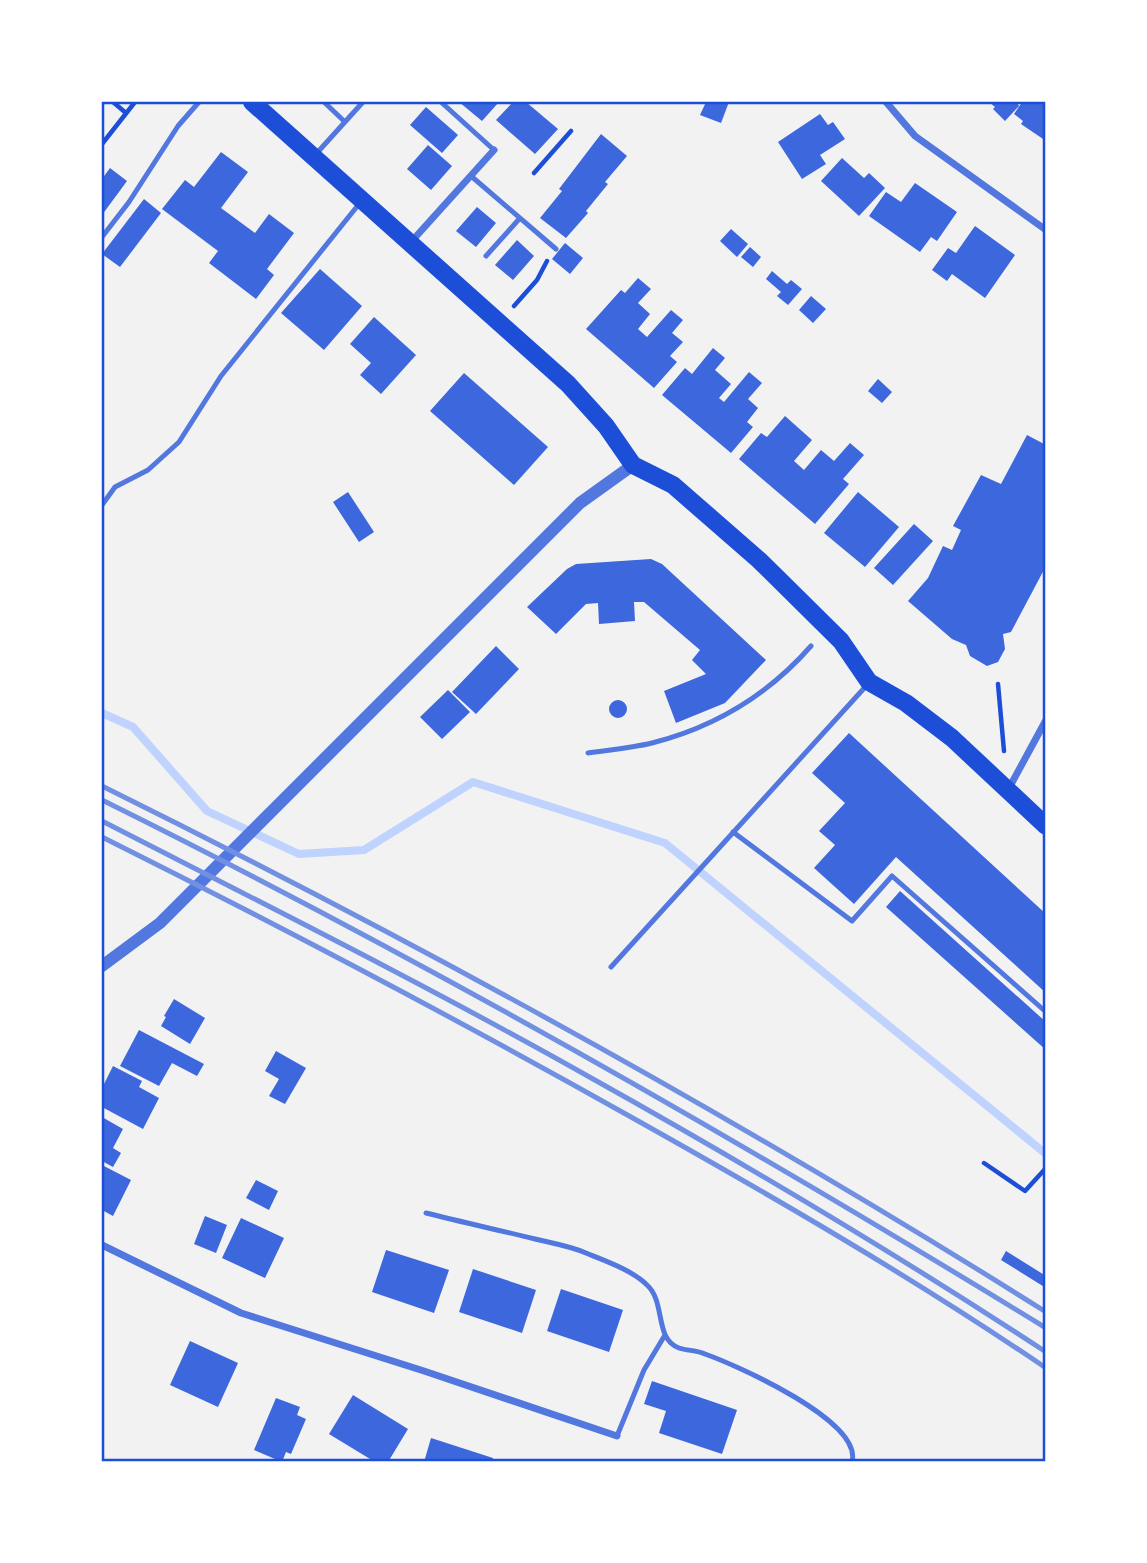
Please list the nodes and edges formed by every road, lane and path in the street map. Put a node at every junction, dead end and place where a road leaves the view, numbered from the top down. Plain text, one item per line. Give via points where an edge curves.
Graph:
1 (113, 102) edge
2 (135, 102) edge
3 (198, 102) edge
4 (253, 102) edge
5 (324, 102) edge
6 (363, 102) edge
7 (441, 102) edge
8 (886, 102) edge
9 (126, 113) junction
10 (345, 122) junction
11 (571, 131) dead end
12 (102, 144) edge
13 (494, 150) joint
14 (314, 156) junction
15 (534, 173) dead end
16 (471, 176) junction
17 (363, 199) junction
18 (520, 218) junction
19 (1045, 230) edge
20 (102, 237) edge
21 (411, 242) junction
22 (556, 249) dead end
23 (486, 256) dead end
24 (537, 281) dead end
25 (514, 306) dead end
26 (632, 465) junction
27 (102, 505) edge
28 (811, 646) dead end
29 (869, 682) junction
30 (998, 684) dead end
31 (1045, 720) edge
32 (1003, 751) dead end
33 (588, 754) dead end
34 (1008, 790) junction
35 (1045, 826) edge
36 (733, 832) junction
37 (102, 966) edge
38 (611, 967) dead end
39 (1045, 1012) edge
40 (984, 1163) dead end
41 (1044, 1169) edge
42 (426, 1213) dead end
43 (102, 1245) edge
44 (665, 1335) junction
45 (617, 1436) joint
46 (852, 1461) edge

1 - 9 path
2 - 9 path
3 - 20 lane
4 - 14 main road
5 - 10 lane
6 - 10 lane
7 - 13 lane
8 - 19 street via 915,136
9 - 12 path
10 - 14 lane
11 - 15 path
13 - 16 street
14 - 17 main road
16 - 18 lane
16 - 21 street
17 - 21 main road
17 - 27 lane via 221,376 179,442 148,470 115,487
18 - 22 lane
18 - 23 lane
21 - 26 main road via 568,384 606,426
24 - 25 path
26 - 29 main road via 673,485 760,560 841,641
26 - 37 street via 580,503 160,923
28 - 33 lane via 772,687 715,721 649,744
29 - 34 main road via 952,738
29 - 36 lane
30 - 32 path
31 - 34 street
34 - 35 main road
36 - 38 lane
36 - 39 lane via 852,921 892,876
40 - 41 path via 1025,1191
42 - 44 lane via 583,1251 635,1276 659,1303
43 - 45 street via 241,1313
44 - 45 lane via 644,1370
44 - 46 lane via 678,1348 703,1353 763,1379 821,1414 846,1437

